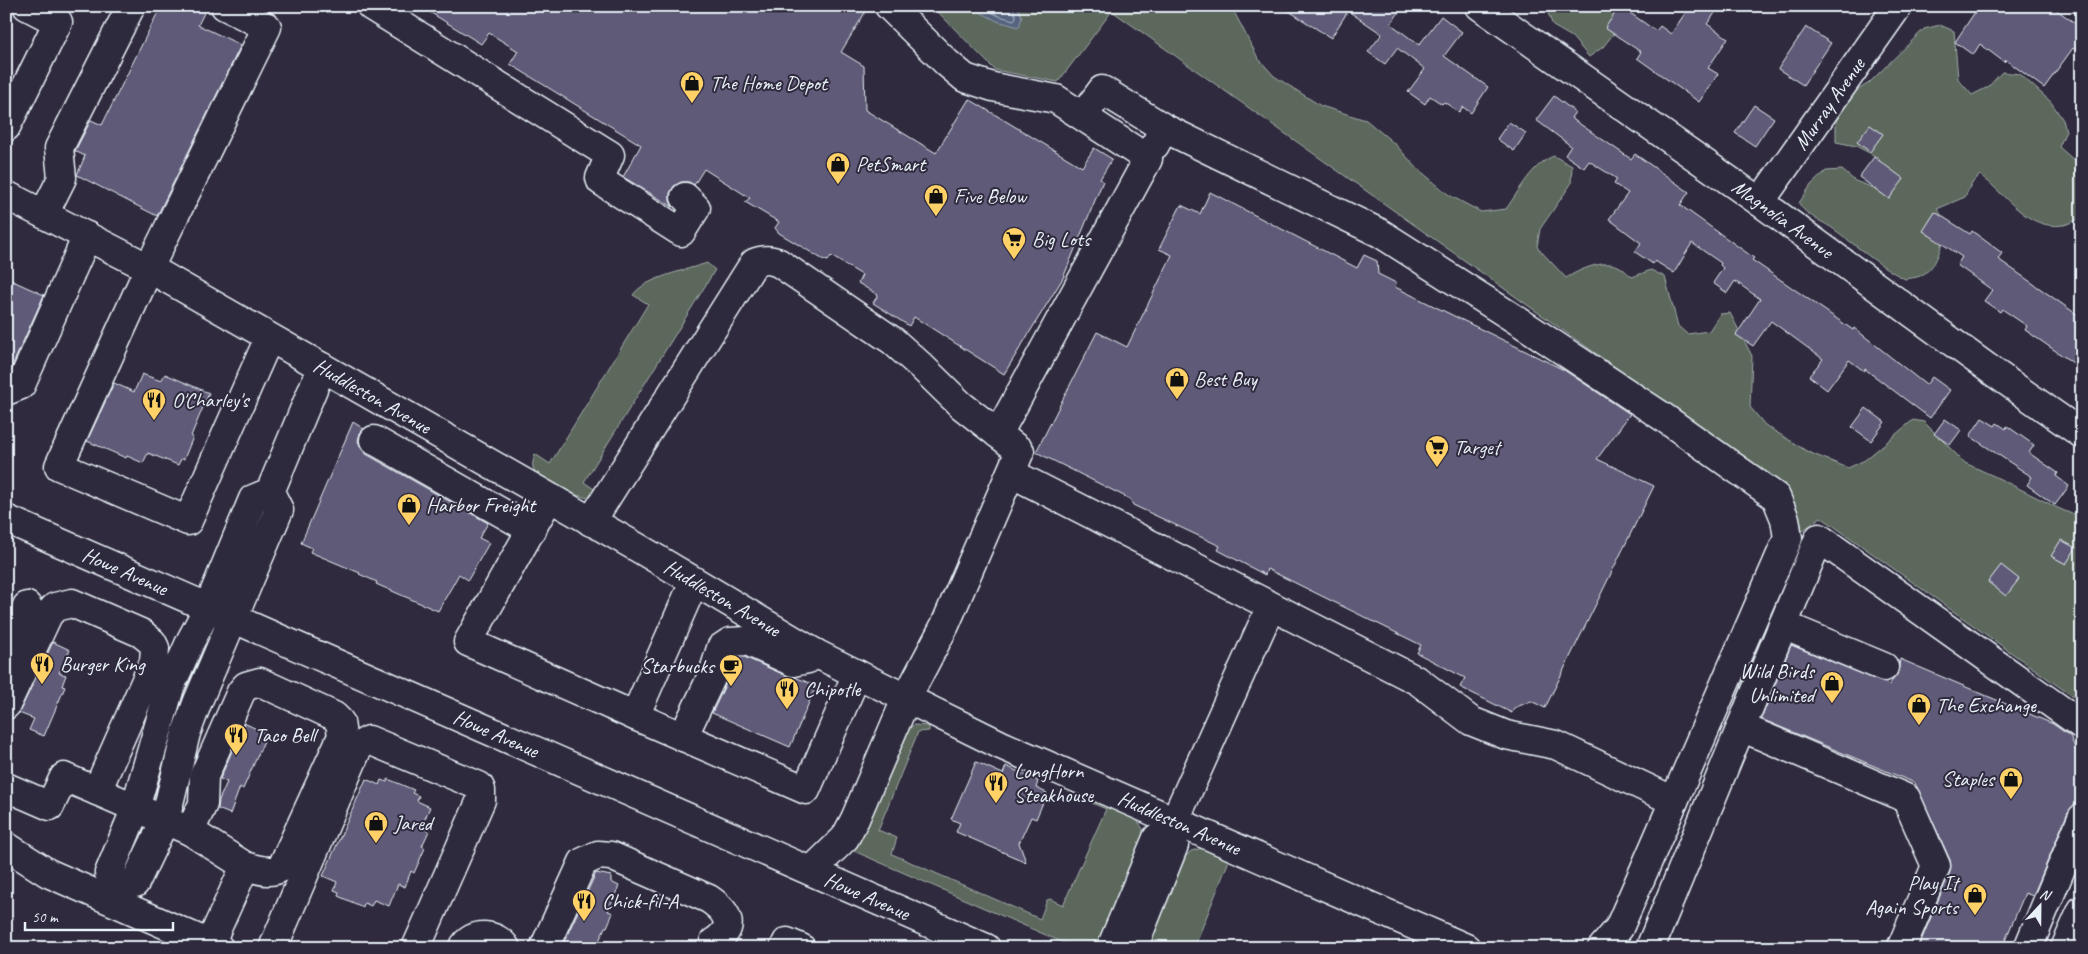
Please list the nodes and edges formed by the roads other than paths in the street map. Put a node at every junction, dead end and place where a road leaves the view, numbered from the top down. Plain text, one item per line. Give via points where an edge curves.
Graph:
1 (27, 6) edge
2 (131, 6) edge
3 (225, 6) edge
4 (371, 6) edge
5 (889, 6) edge
6 (1480, 6) edge
7 (1898, 6) edge
8 (1082, 116) junction
9 (6, 127) edge
10 (1164, 128) junction
11 (1148, 159) junction
12 (6, 195) edge
13 (685, 197) dead end
14 (1760, 202) junction
15 (44, 214) junction
16 (87, 236) junction
17 (149, 268) junction
18 (269, 338) junction
19 (322, 367) junction
20 (6, 391) edge
21 (998, 434) junction
22 (2082, 434) edge
23 (374, 440) dead end
24 (1011, 473) junction
25 (550, 498) junction
26 (6, 520) edge
27 (591, 522) junction
28 (532, 530) junction
29 (694, 582) junction
30 (730, 603) junction
31 (27, 606) dead end
32 (1271, 606) junction
33 (220, 613) junction
34 (1783, 625) junction
35 (7, 651) edge
36 (815, 653) junction
37 (1884, 667) dead end
38 (857, 674) junction
39 (906, 700) junction
40 (6, 705) edge
41 (635, 716) junction
42 (2082, 725) edge
43 (1741, 727) junction
44 (678, 734) junction
45 (6, 787) edge
46 (97, 791) junction
47 (1674, 801) junction
48 (135, 808) junction
49 (2082, 818) edge
50 (165, 820) junction
51 (1175, 820) junction
52 (190, 831) junction
53 (6, 846) edge
54 (246, 866) junction
55 (811, 871) junction
56 (114, 892) junction
57 (2082, 910) edge
58 (1610, 938) edge
59 (714, 942) dead end
60 (493, 944) edge
61 (214, 946) edge
62 (1655, 946) edge
63 (273, 948) edge
64 (416, 948) edge
65 (464, 948) edge
66 (544, 948) edge
67 (784, 948) edge
68 (801, 948) edge
69 (986, 948) edge
70 (1111, 948) edge
71 (1133, 948) edge
72 (1466, 948) edge
73 (1901, 948) edge
74 (2028, 948) edge
75 (2065, 948) edge

1 - 9 street via 58,22
2 - 15 street via 59,148 62,178
3 - 17 street via 267,27
4 - 13 street via 610,155 601,181 681,232 696,208
5 - 8 street via 965,78 1056,99
6 - 14 street, Magnolia Avenue
7 - 14 street, Murray Avenue
8 - 10 street via 1102,90
8 - 11 street
10 - 11 street
10 - 47 street via 1380,233 1664,418 1776,497 1786,518 1788,538
11 - 21 street
12 - 15 street, Huddleston Avenue
14 - 22 street, Magnolia Avenue
15 - 16 street, Huddleston Avenue
16 - 17 street, Huddleston Avenue
16 - 20 street via 21,385
17 - 18 street, Huddleston Avenue
17 - 18 street via 59,466 188,521
18 - 19 street, Huddleston Avenue
19 - 25 street, Huddleston Avenue
19 - 33 street via 270,492 253,499
21 - 24 street via 1020,451
21 - 27 street via 961,405 893,341 780,263 764,260 754,264
23 - 28 street
24 - 32 street
24 - 39 street via 945,625
25 - 27 street, Huddleston Avenue
25 - 28 street
26 - 33 street, Howe Avenue
27 - 29 street, Huddleston Avenue
28 - 41 street via 468,642
29 - 30 street, Huddleston Avenue
29 - 41 street
30 - 36 street, Huddleston Avenue
30 - 44 street
31 - 35 street
32 - 47 street via 1418,681 1471,721 1506,735 1556,745
32 - 51 street
33 - 48 street via 191,640 170,687
33 - 50 street
33 - 55 street, Howe Avenue
34 - 37 street
34 - 42 street via 1819,538
34 - 43 street
36 - 38 street, Huddleston Avenue
36 - 44 street via 808,659 793,662 747,641 730,642 722,648 713,674
38 - 39 street, Huddleston Avenue
38 - 44 street via 806,790
39 - 51 street, Huddleston Avenue
39 - 55 street via 852,826 845,838
40 - 46 street via 48,615 55,607 72,602 141,633 152,642 156,648 154,662
41 - 44 street
43 - 62 street
43 - 73 street via 1906,798 1936,866
45 - 46 street via 50,806 64,777
46 - 48 street
47 - 58 street
48 - 50 street
48 - 56 street via 109,873
49 - 74 street
50 - 52 street
50 - 56 street via 135,883
51 - 72 street, Huddleston Avenue
52 - 54 street
52 - 54 street via 203,804 204,776 246,686 260,682 334,716 340,722 342,736 282,867 268,871
53 - 56 street via 48,873
54 - 61 street
55 - 69 street, Howe Avenue
56 - 61 street
57 - 75 street
58 - 62 street
59 - 66 street via 723,936 728,926 722,908 709,899 611,856 598,855 583,862
60 - 65 street via 470,940
63 - 64 street via 356,750 369,740 479,786 481,790 481,800
67 - 68 street via 787,942
70 - 71 street via 1157,838 1169,834 1174,846

